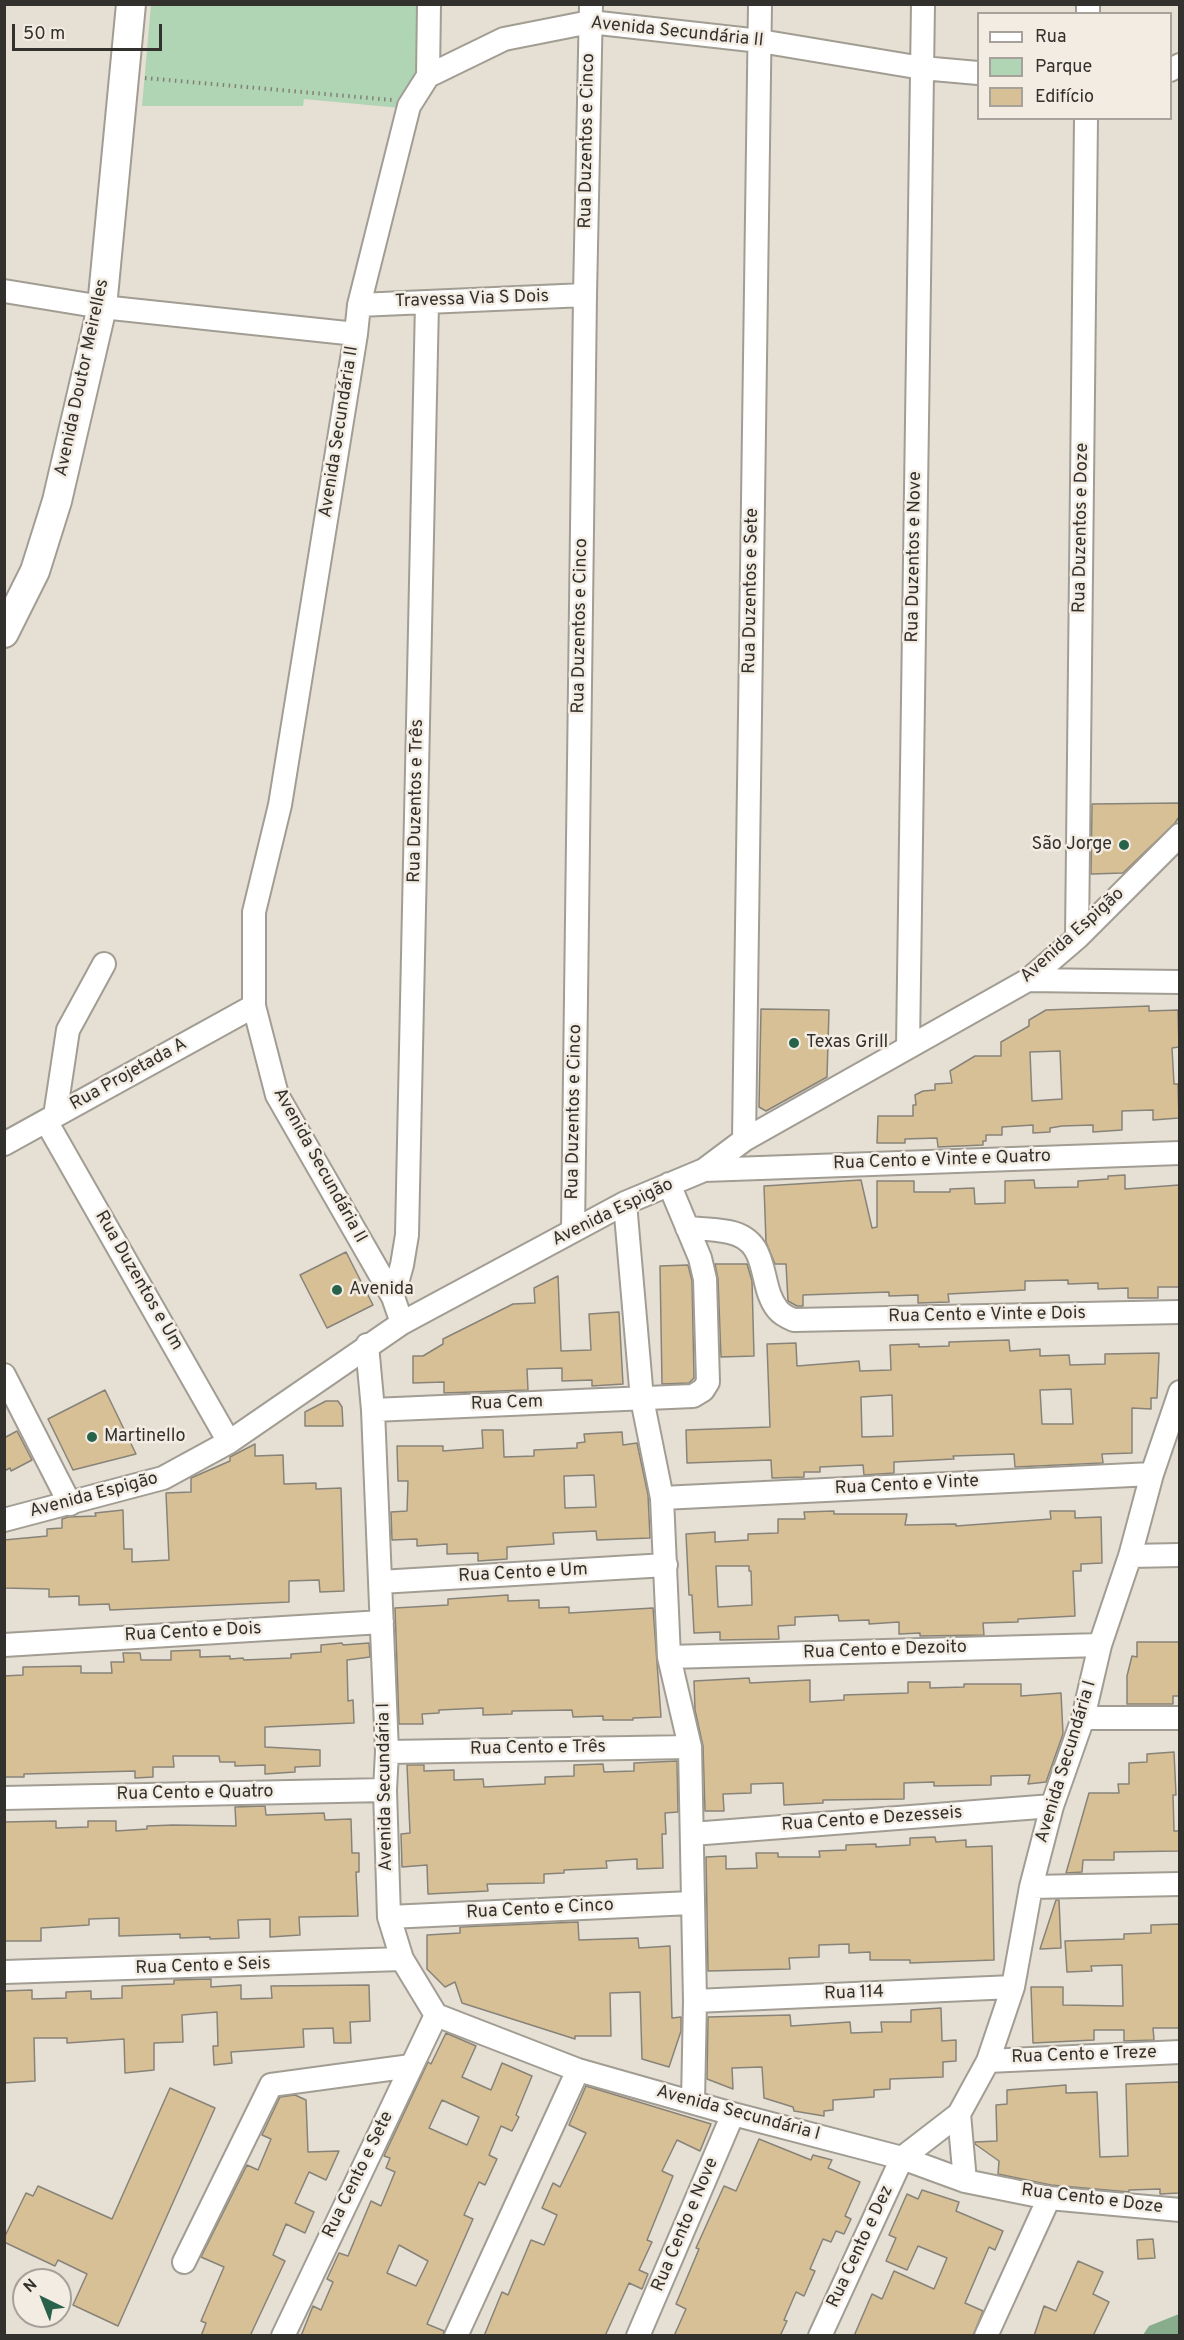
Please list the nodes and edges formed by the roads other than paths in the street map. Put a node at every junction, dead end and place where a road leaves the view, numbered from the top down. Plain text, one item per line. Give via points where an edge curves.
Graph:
1 (130, 4) edge
2 (429, 4) edge
3 (760, 4) edge
4 (922, 4) edge
5 (591, 13) edge
6 (760, 41) junction
7 (922, 68) junction
8 (977, 73) edge
9 (428, 76) junction
10 (1086, 120) edge
11 (4, 291) edge
12 (585, 295) junction
13 (427, 303) junction
14 (358, 305) junction
15 (102, 306) junction
16 (356, 334) junction
17 (4, 633) edge
18 (1179, 835) edge
19 (1077, 938) junction
20 (104, 964) dead end
21 (1028, 980) junction
22 (1179, 982) edge
23 (254, 1006) junction
24 (908, 1047) junction
25 (51, 1119) junction
26 (744, 1140) junction
27 (4, 1144) edge
28 (1179, 1153) edge
29 (704, 1170) junction
30 (669, 1185) junction
31 (625, 1203) junction
32 (687, 1228) junction
33 (573, 1231) junction
34 (393, 1297) junction
35 (1179, 1312) edge
36 (402, 1323) junction
37 (367, 1345) junction
38 (4, 1375) edge
39 (1179, 1392) edge
40 (642, 1399) junction
41 (373, 1410) junction
42 (229, 1442) junction
43 (1152, 1474) junction
44 (662, 1498) junction
45 (70, 1504) junction
46 (4, 1520) edge
47 (1179, 1555) edge
48 (1130, 1556) junction
49 (666, 1565) junction
50 (380, 1582) junction
51 (382, 1622) junction
52 (4, 1645) edge
53 (1100, 1645) junction
54 (669, 1657) junction
55 (1083, 1718) junction
56 (1179, 1718) edge
57 (690, 1747) junction
58 (387, 1752) junction
59 (385, 1790) junction
60 (4, 1798) edge
61 (1052, 1806) junction
62 (692, 1834) junction
63 (1179, 1884) edge
64 (1031, 1887) junction
65 (691, 1903) junction
66 (389, 1917) junction
67 (402, 1959) junction
68 (4, 1972) edge
69 (1013, 1987) junction
70 (695, 2001) junction
71 (436, 2015) junction
72 (1179, 2052) edge
73 (988, 2061) junction
74 (411, 2066) junction
75 (578, 2070) junction
76 (693, 2102) junction
77 (733, 2114) junction
78 (959, 2114) junction
79 (902, 2158) junction
80 (965, 2181) junction
81 (1049, 2198) junction
82 (1179, 2210) edge
83 (184, 2262) dead end
84 (283, 2336) edge
85 (456, 2336) edge
86 (638, 2336) edge
87 (820, 2336) edge
88 (986, 2336) edge

1 - 15 main road, Avenida Doutor Meirelles
2 - 9 street
3 - 6 street, Rua Duzentos e Sete
4 - 7 street, Rua Duzentos e Nove
5 - 6 street, Avenida Secundária II
5 - 9 street, Avenida Secundária II via 504,39
5 - 12 street, Rua Duzentos e Cinco
6 - 7 street, Avenida Secundária II
6 - 26 street, Rua Duzentos e Sete
7 - 8 street, Avenida Secundária II
7 - 24 street, Rua Duzentos e Nove
9 - 14 street, Avenida Secundária II via 412,102
10 - 19 street, Rua Duzentos e Doze
11 - 15 street
12 - 13 street, Travessa Via S Dois
12 - 33 street, Rua Duzentos e Cinco
13 - 14 street, Travessa Via S Dois
13 - 34 street, Rua Duzentos e Três via 407,1234
14 - 16 street, Avenida Secundária II
15 - 16 street
15 - 17 main road, Avenida Doutor Meirelles via 57,501 35,571
16 - 23 street, Avenida Secundária II via 280,805 254,912
18 - 19 street, Avenida Espigão
19 - 21 street, Avenida Espigão
20 - 25 street via 68,1030
21 - 22 street
21 - 24 street, Avenida Espigão
23 - 25 street, Rua Projetada A
23 - 34 street, Avenida Secundária II via 277,1095
24 - 26 street, Avenida Espigão
25 - 27 street, Rua Projetada A
25 - 42 street, Rua Duzentos e Um
26 - 29 street, Avenida Espigão
28 - 29 street, Rua Cento e Vinte e Quatro
29 - 30 street, Avenida Espigão
30 - 31 street, Avenida Espigão
30 - 32 street, Rua Cem
31 - 33 street, Avenida Espigão
31 - 40 street
32 - 35 street, Rua Cento e Vinte e Dois via 730,1232 746,1239 759,1253 779,1311 794,1320
32 - 40 street, Rua Cem via 705,1279 708,1382 693,1396
33 - 36 street, Avenida Espigão
34 - 36 street, Avenida Secundária II
36 - 37 street, Avenida Espigão
37 - 41 street, Avenida Secundária I
37 - 42 street, Avenida Espigão
38 - 45 street
39 - 43 street, Avenida Secundária I
40 - 41 street, Rua Cem
40 - 44 street
41 - 50 street, Avenida Secundária I
42 - 45 street, Avenida Espigão via 163,1478
43 - 44 street, Rua Cento e Vinte
43 - 48 street, Avenida Secundária I
44 - 49 street
45 - 46 street, Avenida Espigão
47 - 48 street
48 - 53 street, Avenida Secundária I
49 - 50 street, Rua Cento e Um
49 - 54 street
50 - 51 street, Avenida Secundária I
51 - 52 street, Rua Cento e Dois
51 - 58 street, Avenida Secundária I
53 - 54 street, Rua Cento e Dezoito
53 - 55 street, Avenida Secundária I
54 - 57 street
55 - 56 street
55 - 61 street, Avenida Secundária I
57 - 58 street, Rua Cento e Três
57 - 62 street
58 - 59 street, Avenida Secundária I
59 - 60 street, Rua Cento e Quatro
59 - 66 street, Avenida Secundária I
61 - 62 street, Rua Cento e Dezesseis
61 - 64 street, Avenida Secundária I
62 - 65 street
63 - 64 street
64 - 69 street, Avenida Secundária I
65 - 66 street, Rua Cento e Cinco
65 - 70 street
66 - 67 street, Avenida Secundária I
67 - 68 street, Rua Cento e Seis
67 - 71 street, Avenida Secundária I
69 - 70 street, Rua 114
69 - 73 street, Avenida Secundária I
70 - 76 street
71 - 74 street, Rua Cento e Sete
71 - 75 street, Avenida Secundária I
72 - 73 street, Rua Cento e Treze
73 - 78 street, Avenida Secundária I
74 - 83 street via 271,2085
74 - 84 street, Rua Cento e Sete
75 - 76 street, Avenida Secundária I
75 - 85 street
76 - 77 street, Avenida Secundária I
77 - 79 street, Avenida Secundária I
77 - 86 street, Rua Cento e Nove
78 - 79 street, Avenida Secundária I
78 - 80 street
79 - 80 street, Rua Cento e Doze
79 - 87 street, Rua Cento e Dez
80 - 81 street, Rua Cento e Doze
81 - 82 street, Rua Cento e Doze
81 - 88 street

